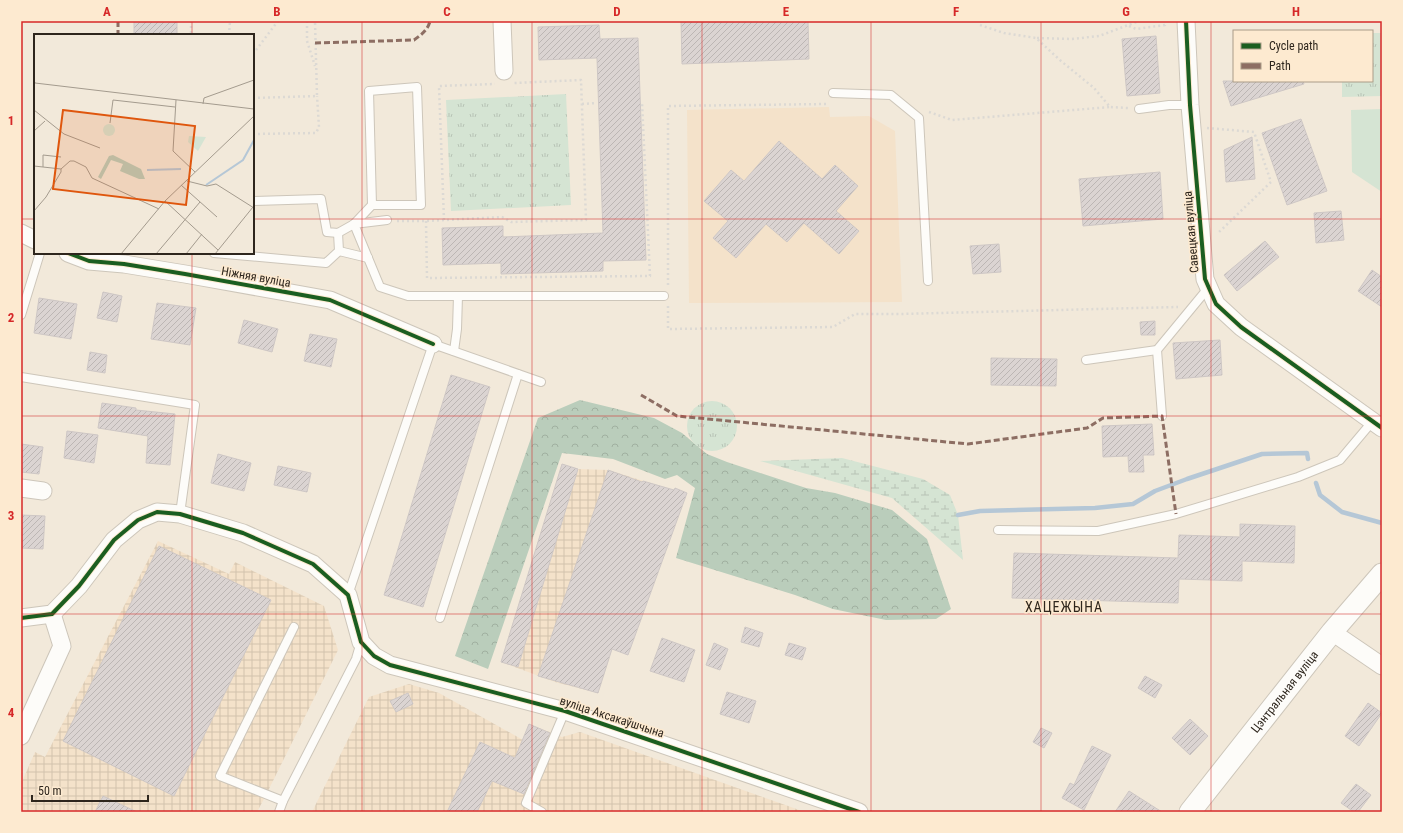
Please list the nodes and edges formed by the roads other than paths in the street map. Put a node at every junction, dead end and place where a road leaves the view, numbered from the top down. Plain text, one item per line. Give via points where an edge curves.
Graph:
1 (502, 21) edge
2 (1186, 21) edge
3 (505, 79) road end
4 (833, 93) dead end
5 (1190, 105) junction
6 (1139, 109) road end
7 (254, 201) edge
8 (372, 206) junction
9 (387, 220) road end
10 (354, 224) junction
11 (21, 232) edge
12 (338, 233) junction
13 (34, 239) edge
14 (339, 251) junction
15 (40, 254) edge
16 (71, 254) edge
17 (225, 254) edge
18 (368, 258) junction
19 (928, 281) dead end
20 (1209, 287) junction
21 (666, 293) road end
22 (458, 296) junction
23 (21, 315) edge
24 (433, 344) junction
25 (1157, 350) junction
26 (454, 351) junction
27 (1086, 360) dead end
28 (518, 374) junction
29 (21, 377) edge
30 (541, 382) dead end
31 (1162, 416) dead end
32 (1377, 425) edge
33 (21, 488) edge
34 (42, 491) dead end
35 (180, 514) junction
36 (998, 530) dead end
37 (1382, 575) edge
38 (348, 595) junction
39 (52, 614) junction
40 (21, 618) edge
41 (440, 618) dead end
42 (294, 627) dead end
43 (1332, 632) junction
44 (361, 642) junction
45 (1382, 666) edge
46 (565, 711) junction
47 (21, 736) edge
48 (282, 808) edge
49 (542, 812) edge
50 (858, 812) edge
51 (1190, 812) edge

1 - 3 street
2 - 5 street, Савецкая вуліца
4 - 19 lane via 891,95 919,118
5 - 6 lane
5 - 20 street, Савецкая вуліца via 1205,279
7 - 12 lane via 321,199 327,232
8 - 8 lane via 369,92 417,87 421,205
8 - 10 lane
9 - 10 lane
10 - 12 lane
10 - 18 lane
11 - 13 street
12 - 14 lane
14 - 17 lane via 326,263
14 - 18 lane
15 - 23 lane
16 - 24 street, Ніжняя вуліца via 89,261 124,264 330,300
18 - 22 lane via 380,287 408,296
20 - 25 lane
20 - 32 street, Савецкая вуліца via 1216,304 1241,327
21 - 22 lane
22 - 26 lane
24 - 26 lane
24 - 38 lane
25 - 27 lane
25 - 31 lane
26 - 28 lane
28 - 30 lane
28 - 41 lane
29 - 35 lane via 195,405
32 - 36 lane via 1340,460 1298,477 1176,514 1098,531
33 - 34 street
35 - 38 street via 243,533 313,564
35 - 39 street via 157,512 138,520 114,540 79,586
37 - 43 street, Цэнтральная вуліца
38 - 44 street
39 - 40 street
39 - 47 street via 62,646
42 - 48 lane via 220,776
43 - 45 street
43 - 51 street, Цэнтральная вуліца
44 - 46 street, вуліца Аксакаўшчына via 374,656 390,665
44 - 48 lane via 356,659
46 - 49 lane via 526,803
46 - 50 street, вуліца Аксакаўшчына

